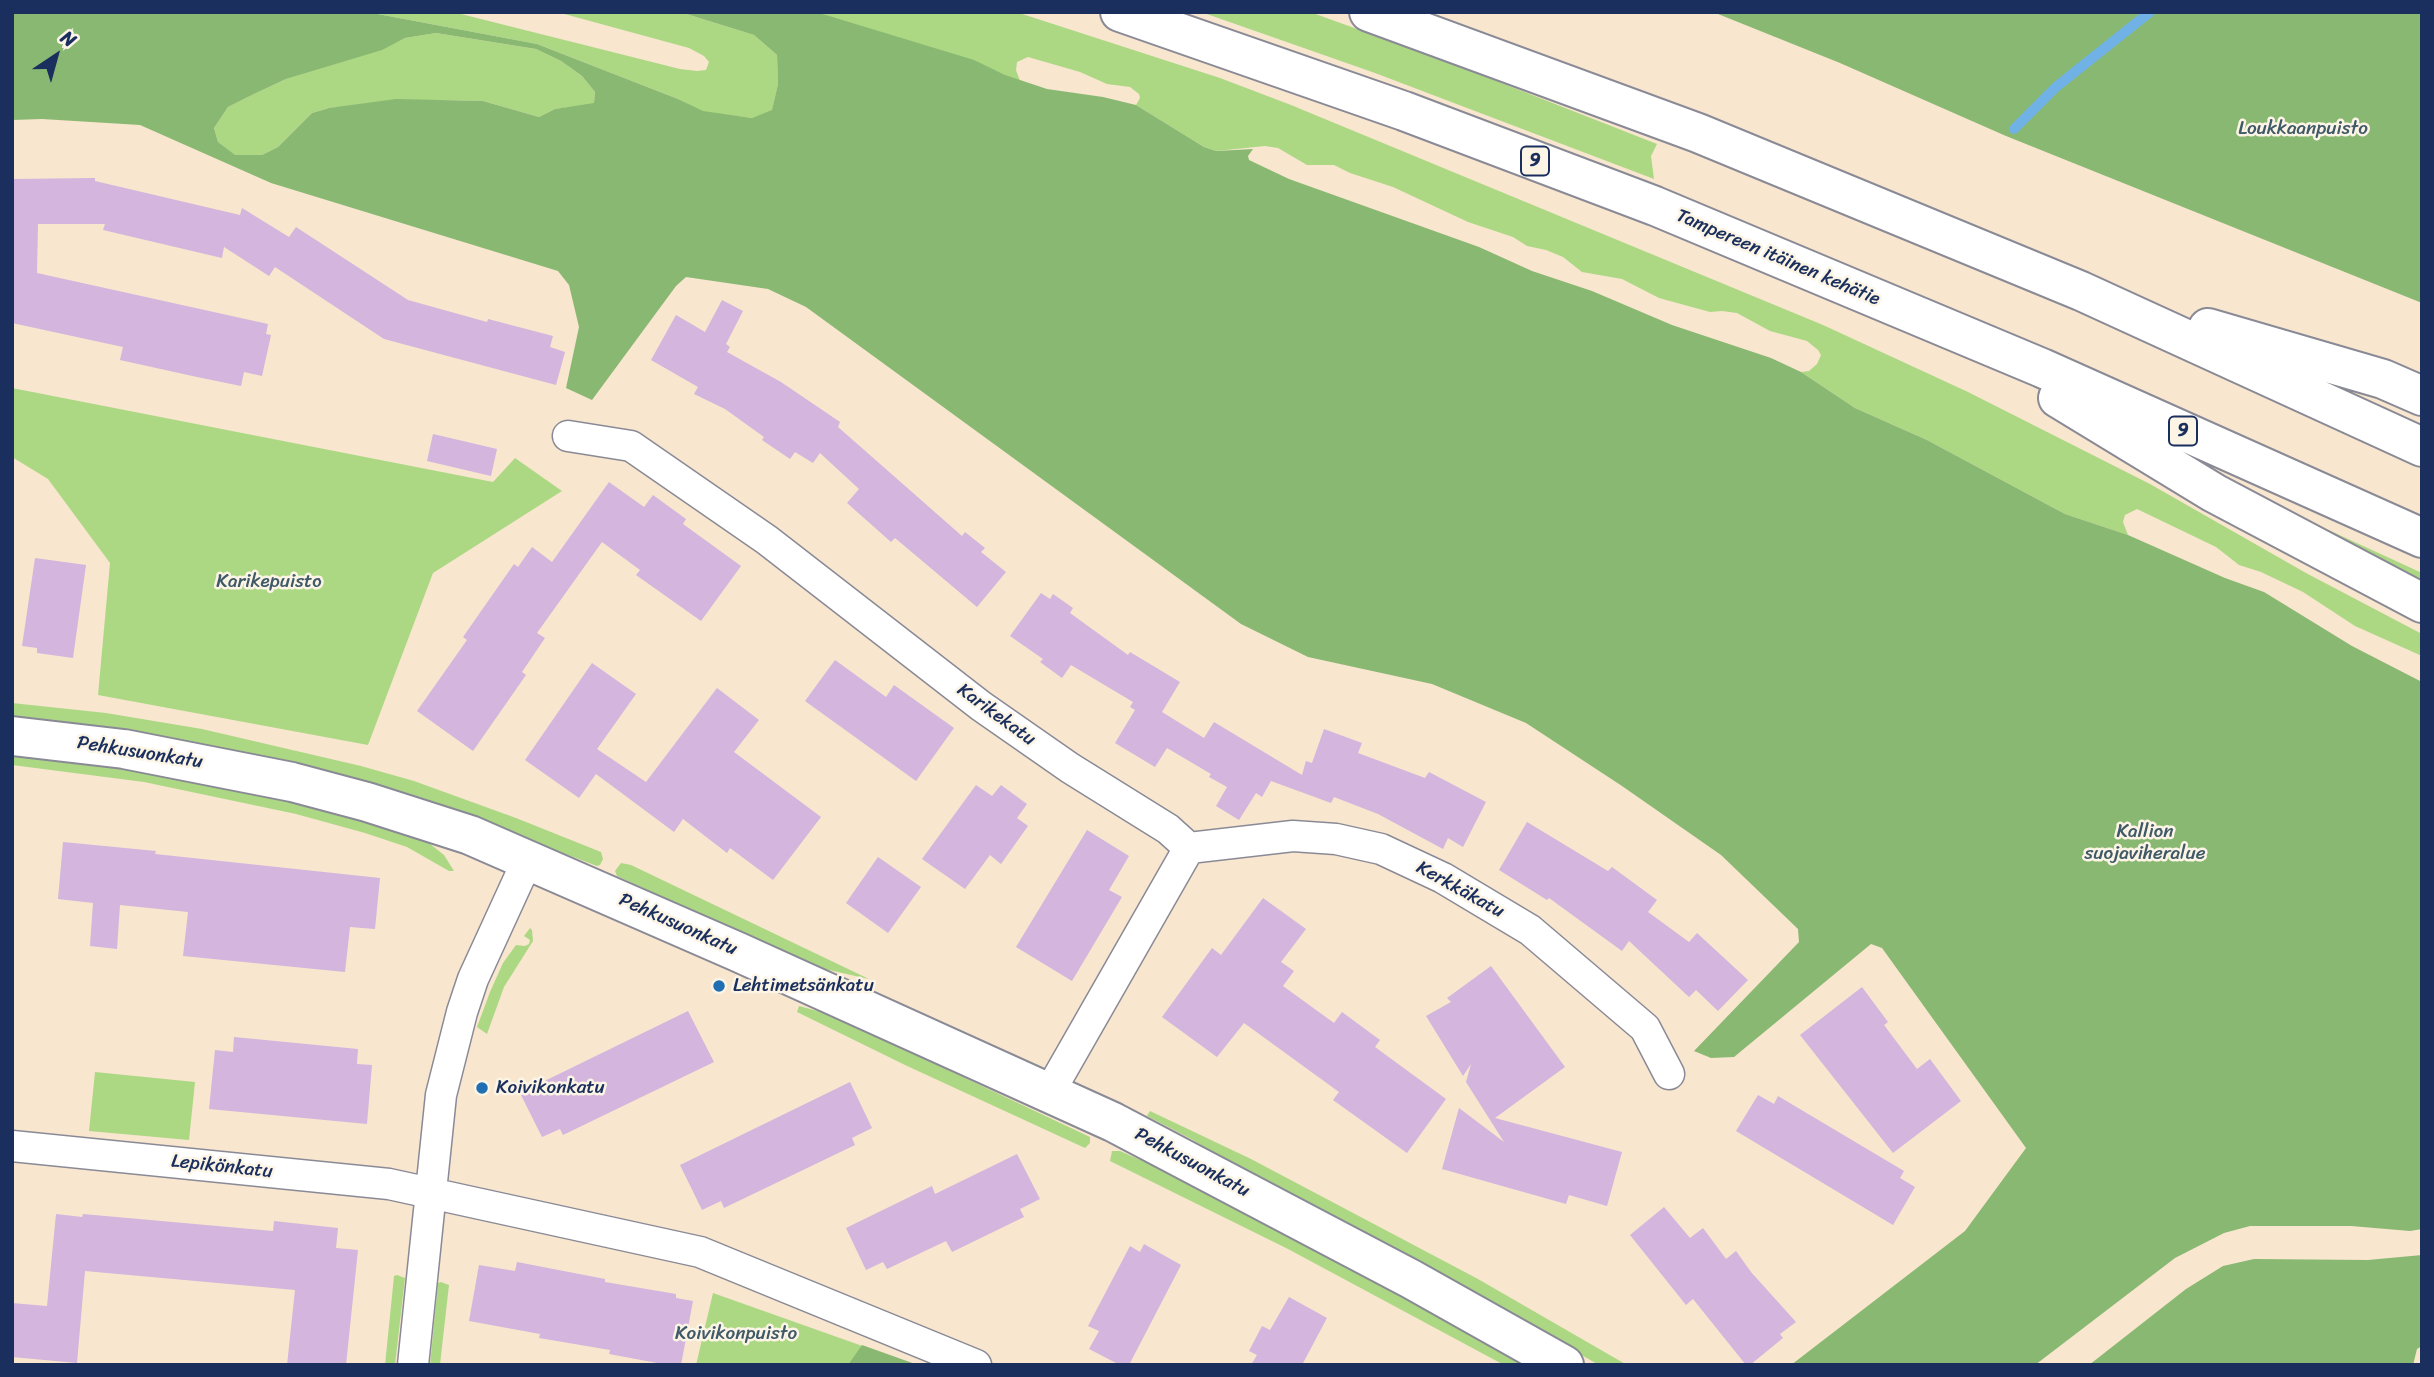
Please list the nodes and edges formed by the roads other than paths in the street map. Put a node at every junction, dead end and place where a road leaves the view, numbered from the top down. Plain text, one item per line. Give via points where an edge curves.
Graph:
1 (1120, 12) edge
2 (1369, 12) edge
3 (2081, 291) junction
4 (1943, 327) junction
5 (2422, 396) edge
6 (568, 436) dead end
7 (2422, 447) edge
8 (2422, 538) edge
9 (2422, 603) edge
10 (12, 736) edge
11 (1189, 848) junction
12 (528, 859) junction
13 (1669, 1074) dead end
14 (1049, 1093) junction
15 (12, 1146) edge
16 (430, 1192) junction
17 (413, 1365) edge
18 (976, 1365) edge
19 (1564, 1365) edge

1 - 4 main road, Tampereen itäinen kehätie / 9 via 1404,111 1655,206
2 - 3 main road via 1698,133
3 - 5 main road via 2383,379
3 - 7 main road
4 - 8 main road, Tampereen itäinen kehätie / 9
4 - 9 main road via 2214,492
6 - 11 street, Karikekatu via 631,446 767,540 981,706 1168,829
10 - 12 main road, Pehkusuonkatu via 124,749 292,782 438,823
11 - 13 street, Kerkkäkatu via 1293,836 1336,839 1381,849 1443,878 1530,930 1645,1028
11 - 14 street
12 - 14 main road, Pehkusuonkatu
12 - 16 street via 462,1012 441,1095
14 - 19 main road, Pehkusuonkatu via 1185,1159
15 - 16 street, Lepikönkatu
16 - 17 street
16 - 18 street via 700,1252

